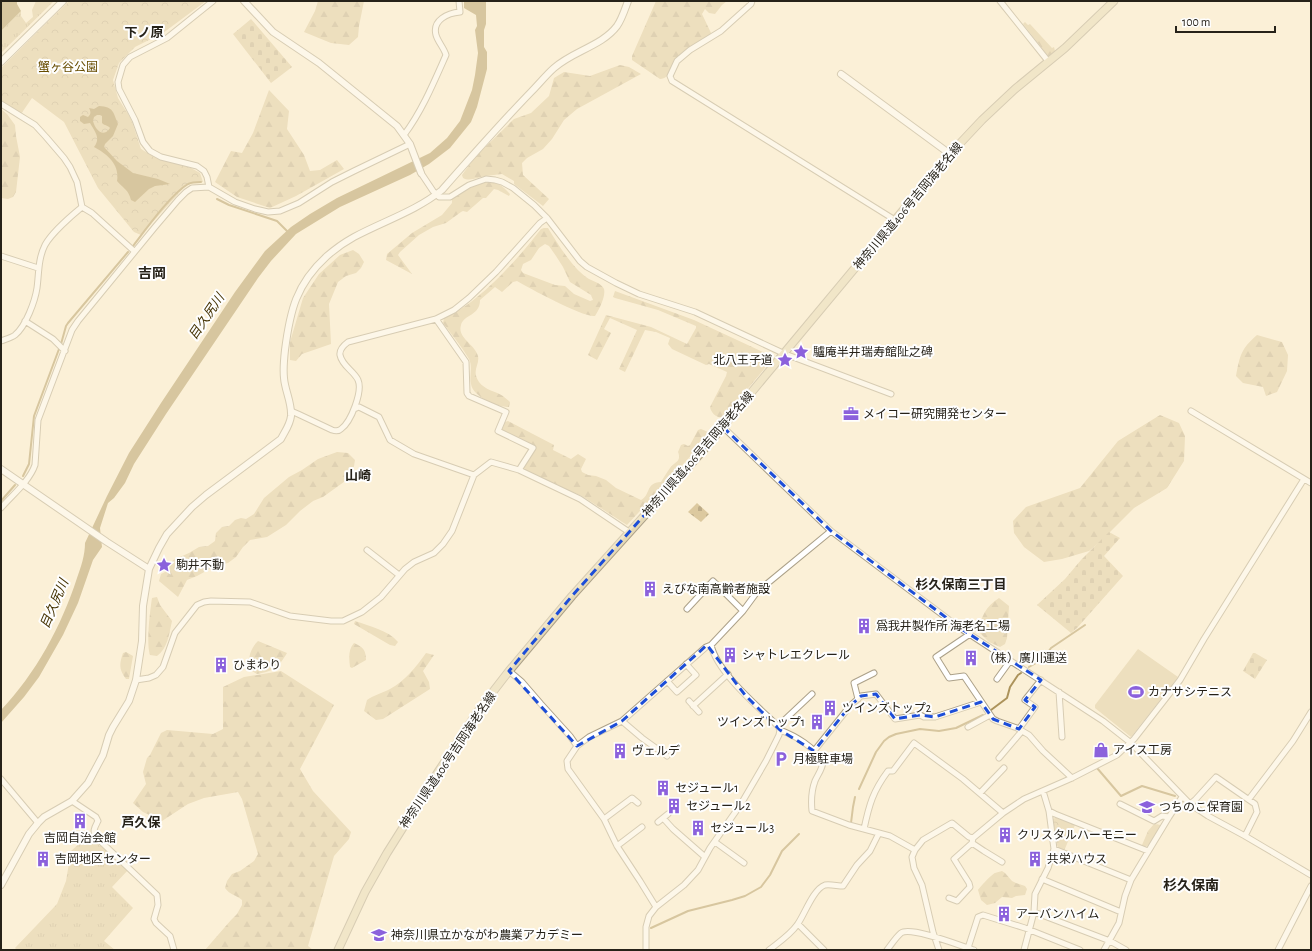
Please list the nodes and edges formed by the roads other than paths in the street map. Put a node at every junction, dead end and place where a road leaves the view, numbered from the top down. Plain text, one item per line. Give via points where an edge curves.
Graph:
1 (63, 1) edge
2 (213, 1) edge
3 (246, 1) edge
4 (459, 1) edge
5 (628, 1) edge
6 (752, 1) edge
7 (1000, 1) edge
8 (1114, 1) edge
9 (1048, 61) junction
10 (1, 62) edge
11 (841, 74) dead end
12 (1, 104) edge
13 (404, 134) junction
14 (410, 146) junction
15 (950, 154) junction
16 (421, 173) joint
17 (209, 187) junction
18 (436, 195) junction
19 (82, 207) junction
20 (547, 218) junction
21 (895, 220) junction
22 (134, 252) junction
23 (1, 256) edge
24 (38, 268) junction
25 (436, 318) junction
26 (25, 321) junction
27 (1, 341) edge
28 (65, 351) junction
29 (785, 354) junction
30 (891, 394) dead end
31 (354, 409) junction
32 (291, 411) junction
33 (1191, 411) dead end
34 (723, 427) junction
35 (1, 469) edge
36 (519, 470) junction
37 (474, 475) junction
38 (1304, 479) junction
39 (1311, 483) edge
40 (24, 484) junction
41 (1, 508) edge
42 (831, 531) junction
43 (629, 532) junction
44 (367, 550) dead end
45 (149, 569) junction
46 (399, 575) junction
47 (687, 609) dead end
48 (743, 611) junction
49 (970, 634) junction
50 (710, 645) junction
51 (1010, 661) junction
52 (686, 664) junction
53 (509, 671) junction
54 (874, 673) dead end
55 (728, 674) junction
56 (997, 679) dead end
57 (136, 680) junction
58 (1041, 680) junction
59 (667, 681) junction
60 (1060, 692) junction
61 (812, 694) dead end
62 (858, 699) junction
63 (689, 701) dead end
64 (981, 702) junction
65 (693, 706) junction
66 (699, 712) dead end
67 (1311, 712) edge
68 (990, 715) junction
69 (622, 721) junction
70 (968, 727) dead end
71 (779, 728) junction
72 (1020, 730) junction
73 (1062, 737) dead end
74 (1131, 743) junction
75 (577, 746) junction
76 (814, 751) junction
77 (667, 756) dead end
78 (999, 758) dead end
79 (1004, 768) dead end
80 (1072, 778) junction
81 (1, 779) edge
82 (1043, 791) junction
83 (980, 793) junction
84 (1182, 797) junction
85 (1249, 800) junction
86 (72, 801) junction
87 (638, 803) dead end
88 (1120, 804) dead end
89 (1190, 804) junction
90 (1049, 811) junction
91 (1003, 813) junction
92 (668, 814) dead end
93 (1169, 817) junction
94 (663, 818) junction
95 (604, 819) junction
96 (658, 822) dead end
97 (38, 823) junction
98 (642, 828) dead end
99 (864, 829) junction
100 (879, 833) junction
101 (1245, 836) junction
102 (973, 841) junction
103 (715, 842) junction
104 (617, 846) junction
105 (1054, 849) junction
106 (915, 850) junction
107 (1148, 851) junction
108 (705, 857) junction
109 (1002, 862) dead end
110 (744, 863) dead end
111 (1311, 875) edge
112 (1042, 879) junction
113 (1131, 880) junction
114 (1, 885) edge
115 (1311, 886) edge
116 (948, 898) dead end
117 (656, 907) junction
118 (1034, 912) junction
119 (1122, 912) junction
120 (798, 924) junction
121 (1029, 930) junction
122 (935, 937) junction
123 (1110, 941) junction
124 (971, 949) edge
125 (174, 950) edge
126 (338, 950) edge
127 (646, 950) edge
128 (769, 950) edge
129 (824, 950) edge
130 (887, 950) edge
131 (939, 950) edge
132 (1024, 950) edge
133 (1080, 950) edge
134 (1104, 950) edge
135 (1126, 950) edge
136 (1278, 950) edge

1 - 10 street
2 - 17 street via 167,38 130,58 123,65 118,82 143,142 150,151 197,166 204,171
3 - 13 street via 273,32 319,63 392,121
4 - 13 street via 460,12 445,16 436,26 435,33 446,55 413,123
5 - 18 street via 618,26 600,42 573,54 554,67
6 - 21 street via 721,31 677,61 670,79
7 - 9 street
8 - 9 main road, 神奈川県道406号吉岡海老名線
9 - 15 main road, 神奈川県道406号吉岡海老名線 via 982,120
11 - 15 street
12 - 19 street via 35,125 64,158 77,182
13 - 14 street
14 - 16 street
14 - 17 street via 338,179 299,203 280,211 255,209 235,202
15 - 21 main road, 神奈川県道406号吉岡海老名線
16 - 18 street
17 - 22 street via 197,187 186,192
18 - 20 street via 450,197 469,185 486,179 495,180 512,188
18 - 32 street via 403,215 353,237 333,251 308,276 295,302 284,359 284,378
19 - 22 street via 92,213
19 - 24 street via 51,236 45,245
20 - 25 street via 469,298 454,310
20 - 29 street via 587,267 639,294 695,312
21 - 29 main road, 神奈川県道406号吉岡海老名線
22 - 28 street via 78,320
23 - 24 street
24 - 26 street via 34,301
25 - 31 street via 343,345 340,355 360,388
25 - 36 street via 466,362 469,396 506,412 498,431 533,448
26 - 27 street via 15,336
26 - 28 street via 53,338
28 - 40 street via 38,420 35,465
29 - 30 street
29 - 34 main road, 神奈川県道406号吉岡海老名線
31 - 32 street via 346,424 338,431
31 - 37 street via 363,408 379,417 390,440 406,450
32 - 45 street via 291,418 282,438 192,507 167,534
33 - 38 street
34 - 42 street
34 - 43 main road, 神奈川県道406号吉岡海老名線
35 - 40 street
36 - 37 street via 491,462
36 - 43 street via 580,499
37 - 46 street via 452,531 443,544 434,553 414,562
38 - 39 street
38 - 74 street via 1180,680
40 - 41 street
40 - 45 street
42 - 48 street via 757,592
42 - 49 street
43 - 53 main road, 神奈川県道406号吉岡海老名線
44 - 46 street
45 - 57 street
46 - 57 street via 381,597 362,612 343,621 290,616 250,602 204,602 197,605 175,633 163,667 156,675
47 - 48 street via 713,581
48 - 50 street
49 - 51 street
49 - 64 street via 936,657 949,678 964,676
50 - 52 street
50 - 55 street
51 - 56 street
51 - 58 street
52 - 59 street
52 - 59 street via 696,675 677,692
53 - 75 street via 522,682
53 - 126 main road, 神奈川県道406号吉岡海老名線 via 478,711 387,853 365,892
54 - 62 street via 854,683
55 - 65 street
55 - 71 street via 745,695
57 - 86 street via 127,706 109,735 103,755 88,783
58 - 60 street
58 - 72 street via 1025,700 1035,707
59 - 69 street
60 - 73 street
60 - 74 street
61 - 71 street
62 - 64 street via 861,696 876,694 895,719 920,715 935,717
62 - 76 street
63 - 65 street
64 - 68 street
65 - 66 street
67 - 85 street
68 - 70 street
68 - 72 street via 997,722
69 - 75 street via 589,737
69 - 77 street
71 - 76 street
71 - 103 street via 779,735 766,761
72 - 78 street
72 - 80 street via 1029,735
74 - 80 street via 1117,755
74 - 84 street
75 - 95 street via 567,761 568,769
76 - 99 street via 823,762 812,794 812,810
79 - 83 street
80 - 82 street
81 - 97 street
82 - 90 street
82 - 91 street via 1024,799
83 - 91 street
83 - 99 street via 914,743 893,771 888,771 878,784
84 - 89 street
84 - 93 street
85 - 89 street via 1216,777
85 - 101 street via 1255,804 1257,812
86 - 97 street
86 - 125 street via 96,817 96,837 157,894 158,905 154,919 170,936
87 - 95 street via 632,798
88 - 93 street via 1154,821 1162,816
89 - 101 street
90 - 105 street
90 - 107 street
91 - 102 street
92 - 94 street
93 - 107 street
94 - 96 street
94 - 108 street
95 - 104 street
97 - 114 street via 29,834
98 - 104 street
99 - 100 street
100 - 106 street
100 - 120 street via 870,851 843,886 825,885 820,888
101 - 111 street
102 - 106 street via 952,823 923,840
102 - 109 street
102 - 116 street via 954,860 970,887 957,901
103 - 108 street
103 - 110 street
104 - 117 street
105 - 112 street
105 - 113 street
106 - 122 street via 913,863 922,885
107 - 113 street
108 - 117 street via 698,870 684,885
112 - 118 street via 1035,894
112 - 119 street
113 - 119 street
115 - 136 street
117 - 127 street via 649,916 646,927
118 - 121 street
118 - 123 street
119 - 123 street
120 - 128 street via 790,934
120 - 129 street
121 - 124 street via 983,915 978,918
121 - 132 street
121 - 133 street
122 - 124 street
122 - 130 street via 915,932 901,932
122 - 131 street
123 - 134 street
123 - 135 street

